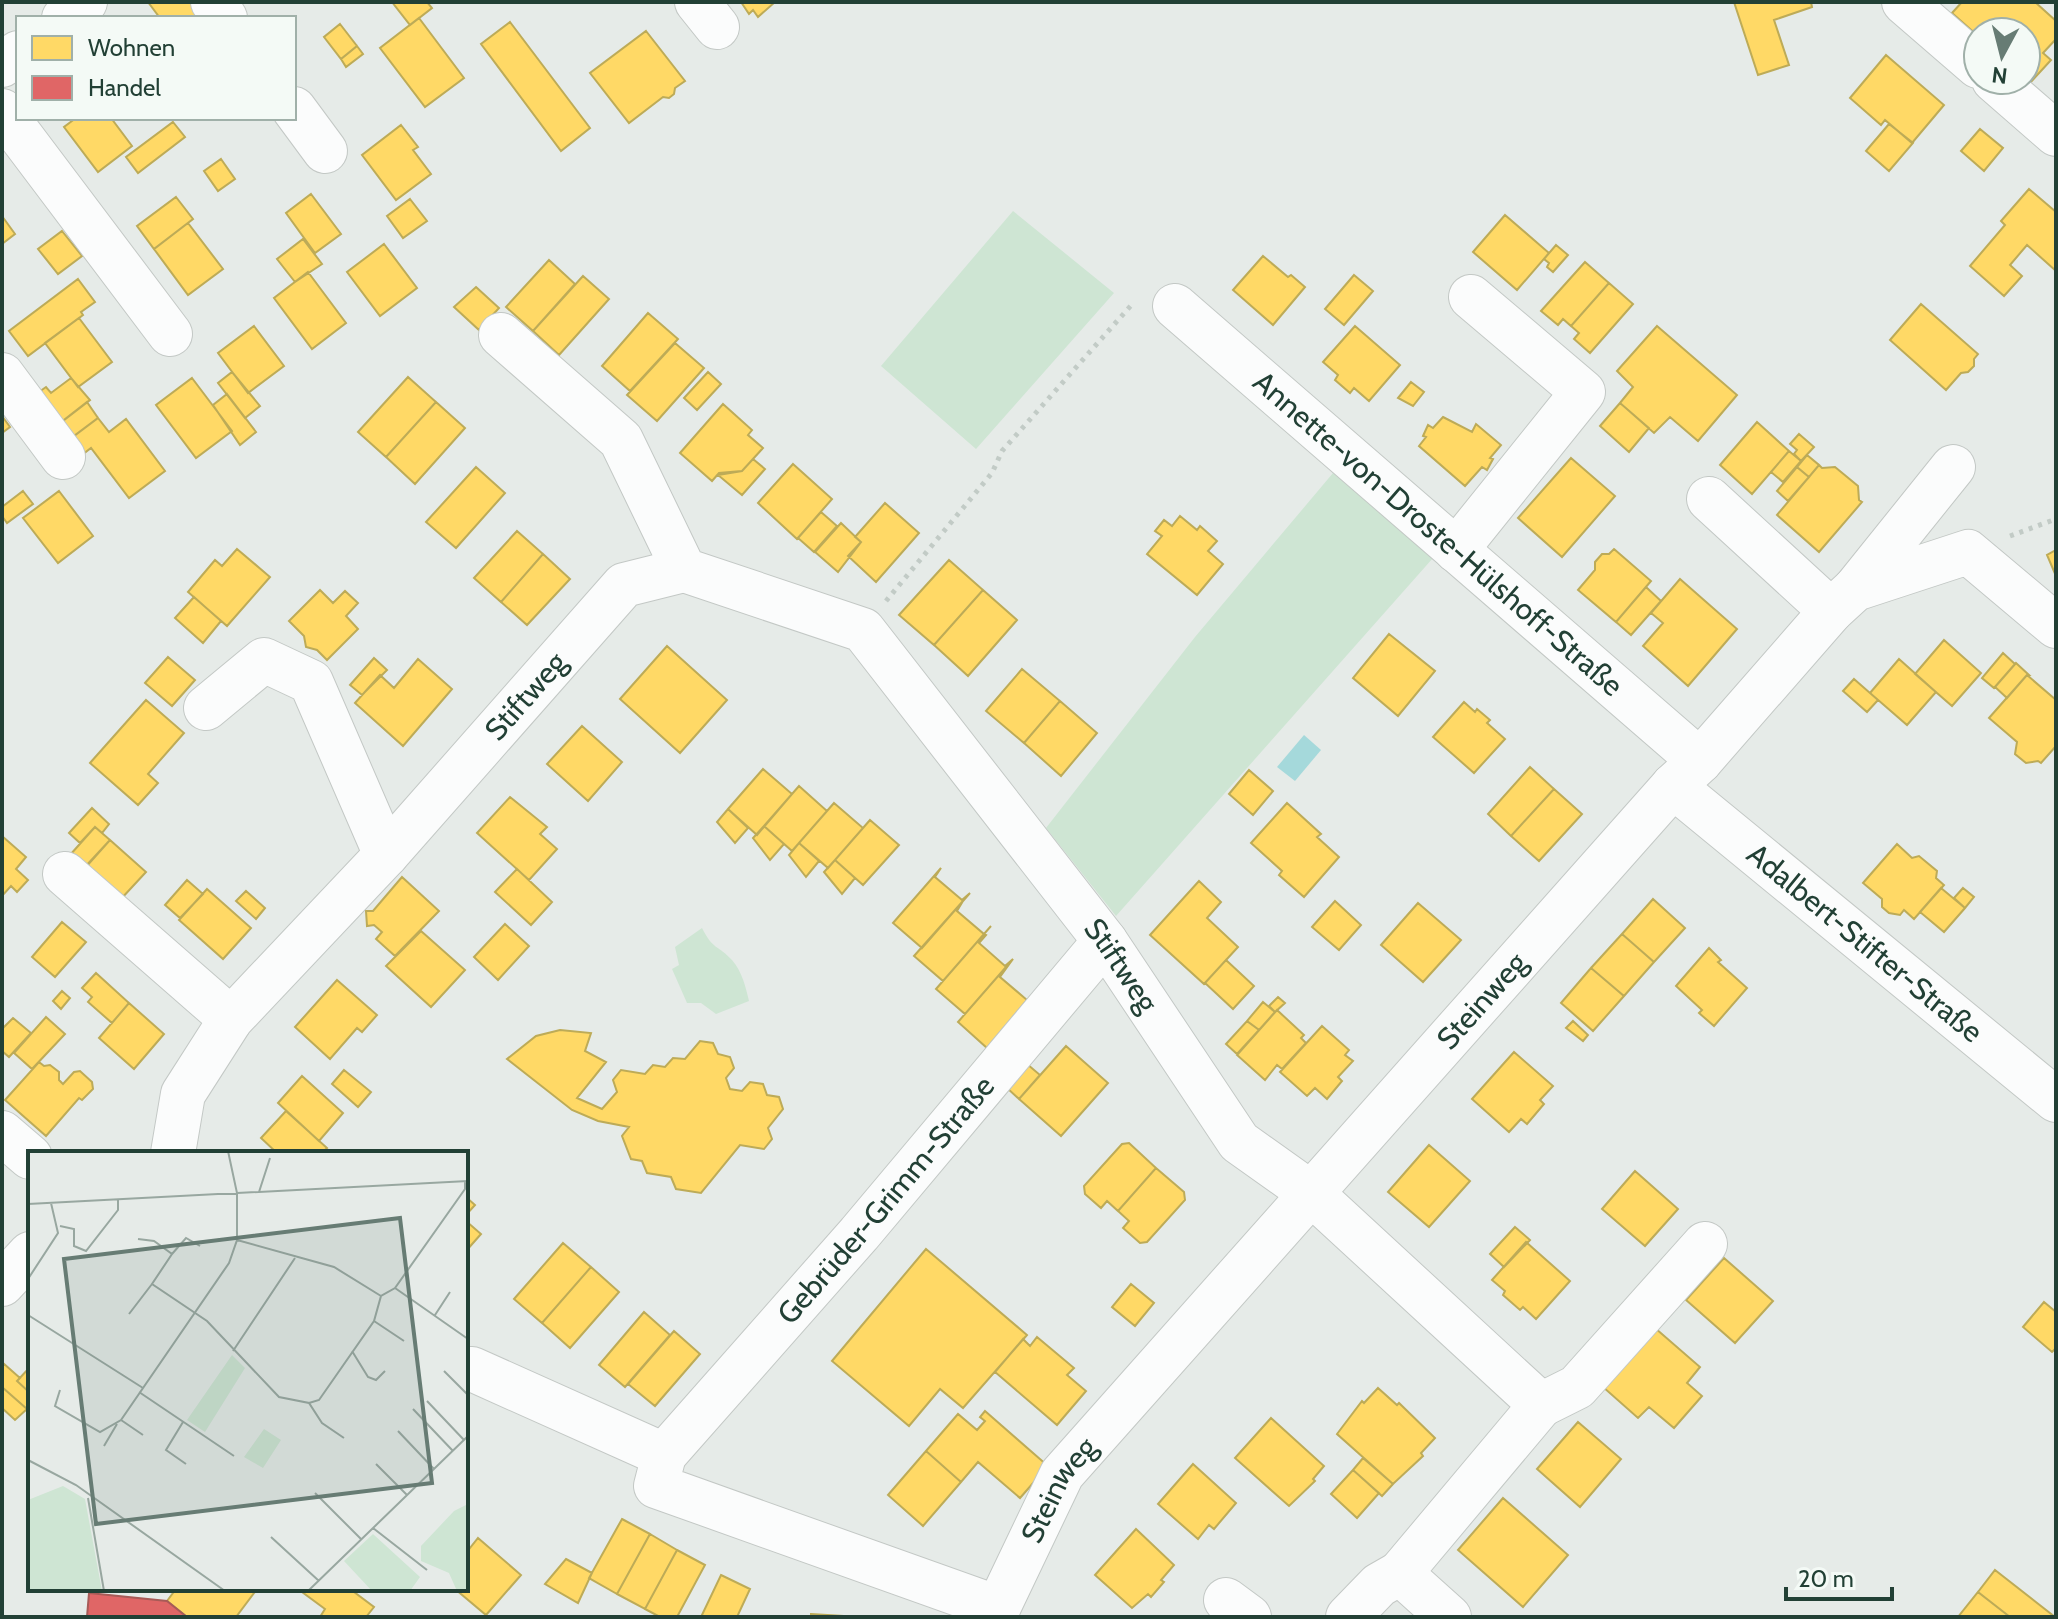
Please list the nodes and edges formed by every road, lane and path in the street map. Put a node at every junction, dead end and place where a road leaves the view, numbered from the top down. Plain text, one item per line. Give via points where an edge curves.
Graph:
1 (85, 2) edge
2 (1904, 2) edge
3 (67, 16) edge
4 (1962, 52) edge
5 (2012, 96) edge
6 (2, 111) edge
7 (296, 112) edge
8 (2056, 134) edge
9 (325, 151) dead end
10 (1471, 297) dead end
11 (1175, 306) joint
12 (170, 334) dead end
13 (501, 335) dead end
14 (2, 375) edge
15 (63, 457) dead end
16 (1953, 467) dead end
17 (1709, 499) dead end
18 (1456, 550) junction
19 (684, 570) junction
20 (1843, 600) junction
21 (2056, 626) edge
22 (863, 630) junction
23 (206, 708) dead end
24 (1686, 774) junction
25 (386, 855) junction
26 (65, 874) dead end
27 (1105, 941) junction
28 (231, 1019) junction
29 (2056, 1100) edge
30 (2, 1133) edge
31 (173, 1151) edge
32 (28, 1155) edge
33 (1312, 1194) junction
34 (1705, 1244) dead end
35 (28, 1256) edge
36 (2, 1284) edge
37 (468, 1369) edge
38 (1541, 1405) junction
39 (664, 1455) junction
40 (1400, 1573) junction
41 (998, 1613) edge
42 (1348, 1617) edge
43 (1449, 1617) edge

1 - 3 street
2 - 4 street
5 - 8 street
6 - 12 street
7 - 9 street
10 - 18 street via 1583,392
11 - 18 street, Annette-von-Droste-Hülshoff-Straße
11 - 22 path via 1135,302 1002,451 992,473
13 - 19 street via 621,440
14 - 15 street
16 - 20 street, Steinweg
17 - 20 street
18 - 24 street, Annette-von-Droste-Hülshoff-Straße
19 - 22 street
19 - 25 street, Stiftweg via 624,585
20 - 21 street via 1968,552
20 - 24 street, Steinweg
22 - 27 street, Stiftweg
23 - 25 street via 264,660 311,682
24 - 29 street, Adalbert-Stifter-Straße
24 - 33 street, Steinweg
25 - 28 street, Stiftweg
26 - 28 street
27 - 33 street, Stiftweg via 1239,1142
27 - 39 street, Gebrüder-Grimm-Straße via 859,1234
28 - 31 street, Stiftweg via 183,1094
30 - 32 street
33 - 38 street, Stiftweg
33 - 41 street, Steinweg via 1062,1474
34 - 38 street via 1577,1387
35 - 36 street
37 - 39 street
38 - 40 street
39 - 41 street via 656,1486
40 - 42 street via 1379,1585
40 - 43 street

